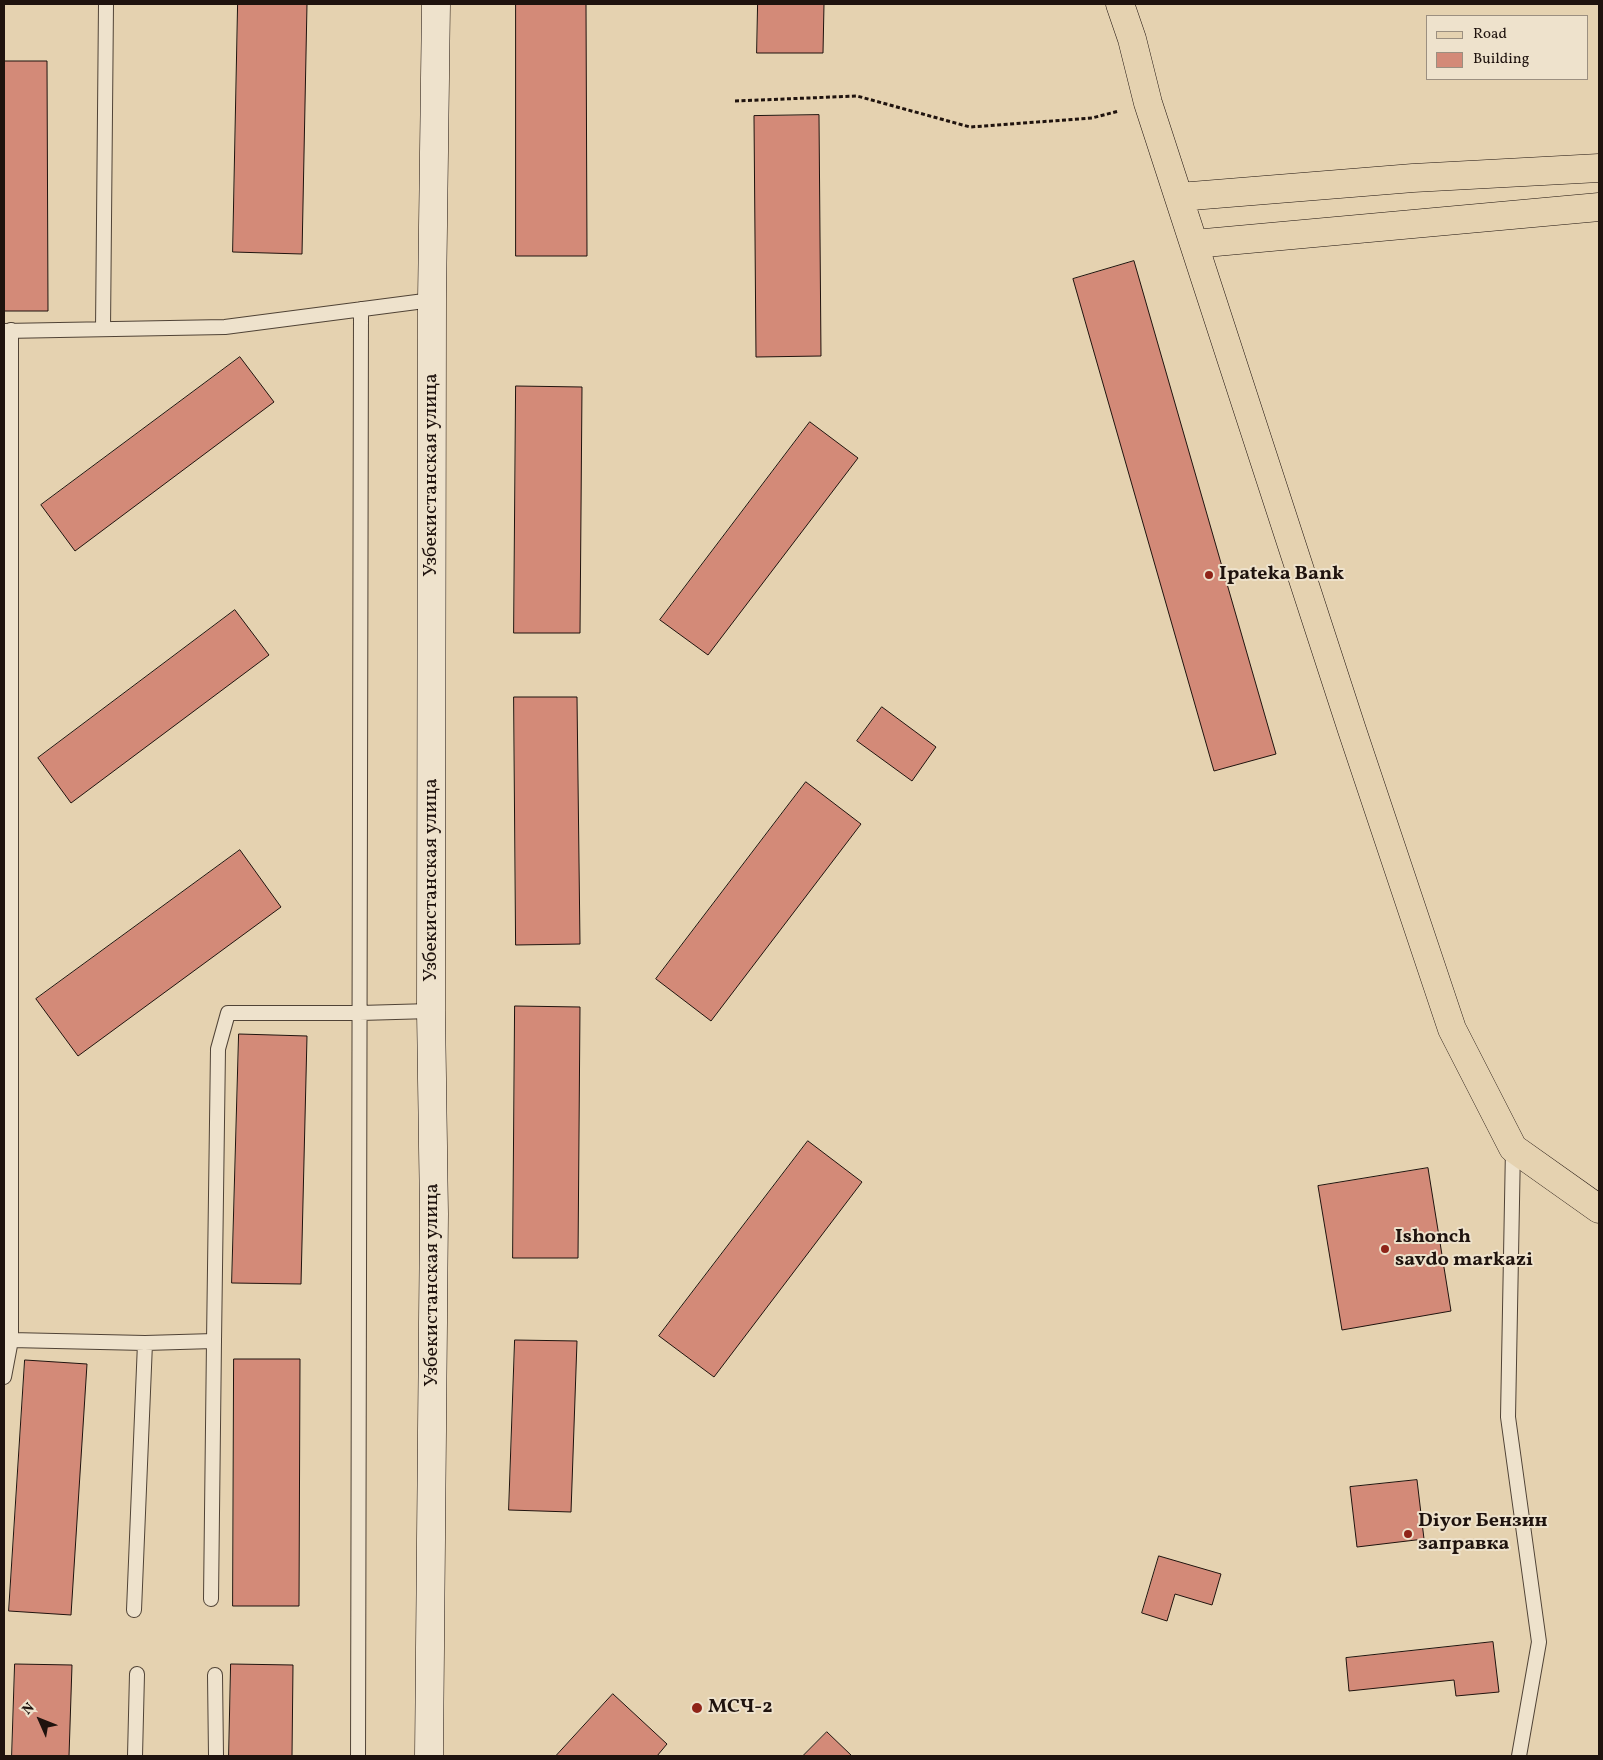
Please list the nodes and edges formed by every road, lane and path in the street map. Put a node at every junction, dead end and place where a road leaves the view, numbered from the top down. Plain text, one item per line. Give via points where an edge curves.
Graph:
1 (106, 4) edge
2 (436, 4) edge
3 (1120, 4) edge
4 (735, 101) dead end
5 (1092, 118) dead end
6 (1599, 168) edge
7 (1179, 197) junction
8 (1599, 207) edge
9 (1194, 244) junction
10 (432, 300) junction
11 (361, 309) junction
12 (103, 329) junction
13 (8, 331) edge
14 (8, 944) edge
15 (431, 1011) junction
16 (360, 1013) junction
17 (1513, 1148) junction
18 (1599, 1209) edge
19 (11, 1340) junction
20 (214, 1341) junction
21 (145, 1342) junction
22 (4, 1377) edge
23 (211, 1599) dead end
24 (134, 1610) dead end
25 (137, 1674) dead end
26 (215, 1675) dead end
27 (135, 1756) edge
28 (216, 1756) edge
29 (358, 1756) edge
30 (430, 1756) edge
31 (1519, 1756) edge

1 - 12 lane
2 - 10 main road, Узбекистанская улица
3 - 7 main road
4 - 5 path via 858,96 970,127
6 - 7 main road via 1413,178
7 - 9 main road
8 - 9 main road
9 - 17 main road via 1452,1029
10 - 11 lane
10 - 15 main road, Узбекистанская улица
11 - 12 lane via 225,327
11 - 16 lane
12 - 13 lane
13 - 14 lane
14 - 19 lane
15 - 16 lane
15 - 30 main road, Узбекистанская улица via 434,1214
16 - 20 lane via 228,1013 218,1049
16 - 29 lane
17 - 18 main road
17 - 31 lane via 1508,1417 1538,1642
19 - 21 lane
19 - 22 lane
20 - 21 lane
20 - 23 lane
21 - 24 lane
25 - 27 lane
26 - 28 lane

